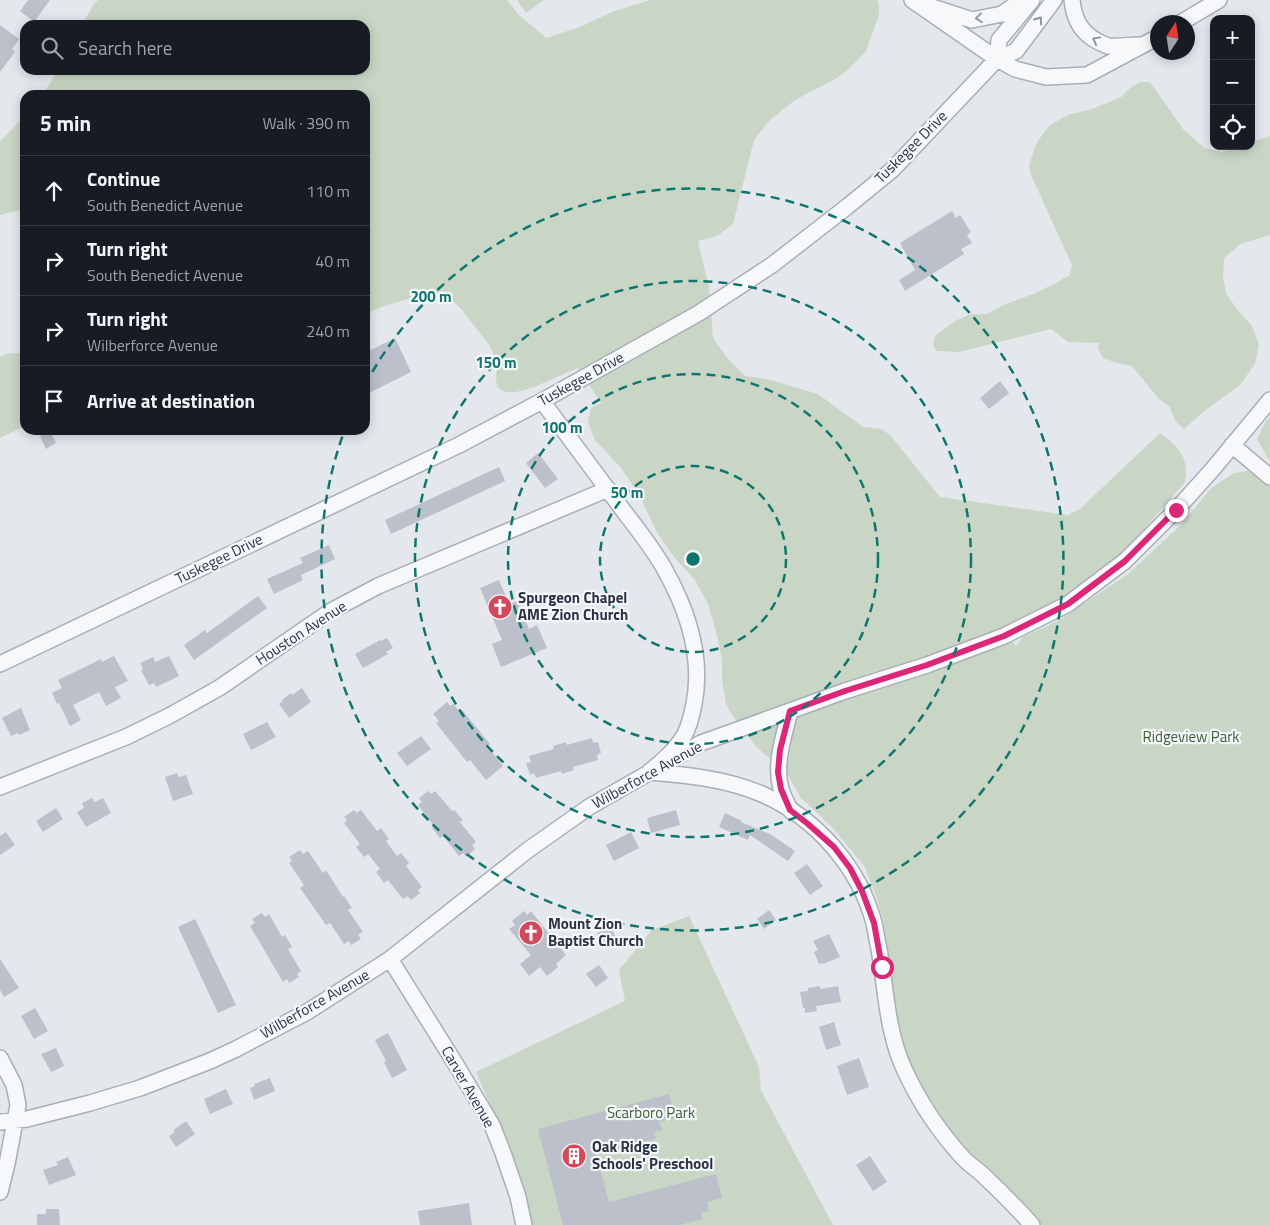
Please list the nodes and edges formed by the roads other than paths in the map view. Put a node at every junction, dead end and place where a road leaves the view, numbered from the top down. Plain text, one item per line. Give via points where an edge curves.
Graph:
1 (1022, 0) edge
2 (1032, 0) edge
3 (1054, 0) edge
4 (1072, 0) edge
5 (1219, 0) edge
6 (913, 1) edge
7 (1194, 15) edge
8 (1150, 41) edge
9 (1143, 45) junction
10 (996, 59) junction
11 (1270, 400) edge
12 (542, 401) junction
13 (1232, 445) junction
14 (1270, 477) edge
15 (608, 489) junction
16 (0, 664) edge
17 (790, 711) junction
18 (649, 772) junction
19 (0, 788) edge
20 (790, 810) junction
21 (390, 959) junction
22 (0, 1058) edge
23 (7, 1122) edge
24 (0, 1192) edge
25 (524, 1225) edge
26 (1032, 1225) edge

1 -> 6 street via 1002,14 972,20
2 - 10 street, Tuskegee Drive via 999,40
10 -> 3 street, Tuskegee Drive via 1016,51
9 -> 4 street via 1107,46 1092,38 1079,24
5 - 7 street
6 - 10 street
8 - 9 street
9 - 10 street via 1087,75 1046,76 1015,70
10 - 12 street, Tuskegee Drive via 892,170 772,265 695,316
11 - 13 street, Wilberforce Avenue
12 - 15 street
12 - 16 street, Tuskegee Drive via 459,445
13 - 14 street
13 - 17 street, Wilberforce Avenue via 1176,510 1125,561 1068,604 1004,636
15 - 18 street via 665,570 687,615 694,642 696,692 687,730 667,758
15 - 19 street, Houston Avenue via 378,586 331,611 226,684 169,716
17 - 18 street, Wilberforce Avenue via 701,743
17 - 20 street via 778,772
18 - 20 street via 691,775 737,786 764,795
18 - 21 street, Wilberforce Avenue via 589,807 528,850
20 - 26 street via 834,847 862,891 874,923 887,1010 899,1056 926,1109 965,1159
21 - 23 street, Wilberforce Avenue via 307,1012 210,1061 140,1088
21 - 25 street, Carver Avenue via 492,1125 518,1197
22 - 23 street via 14,1085 18,1105
23 - 24 street via 7,1164

